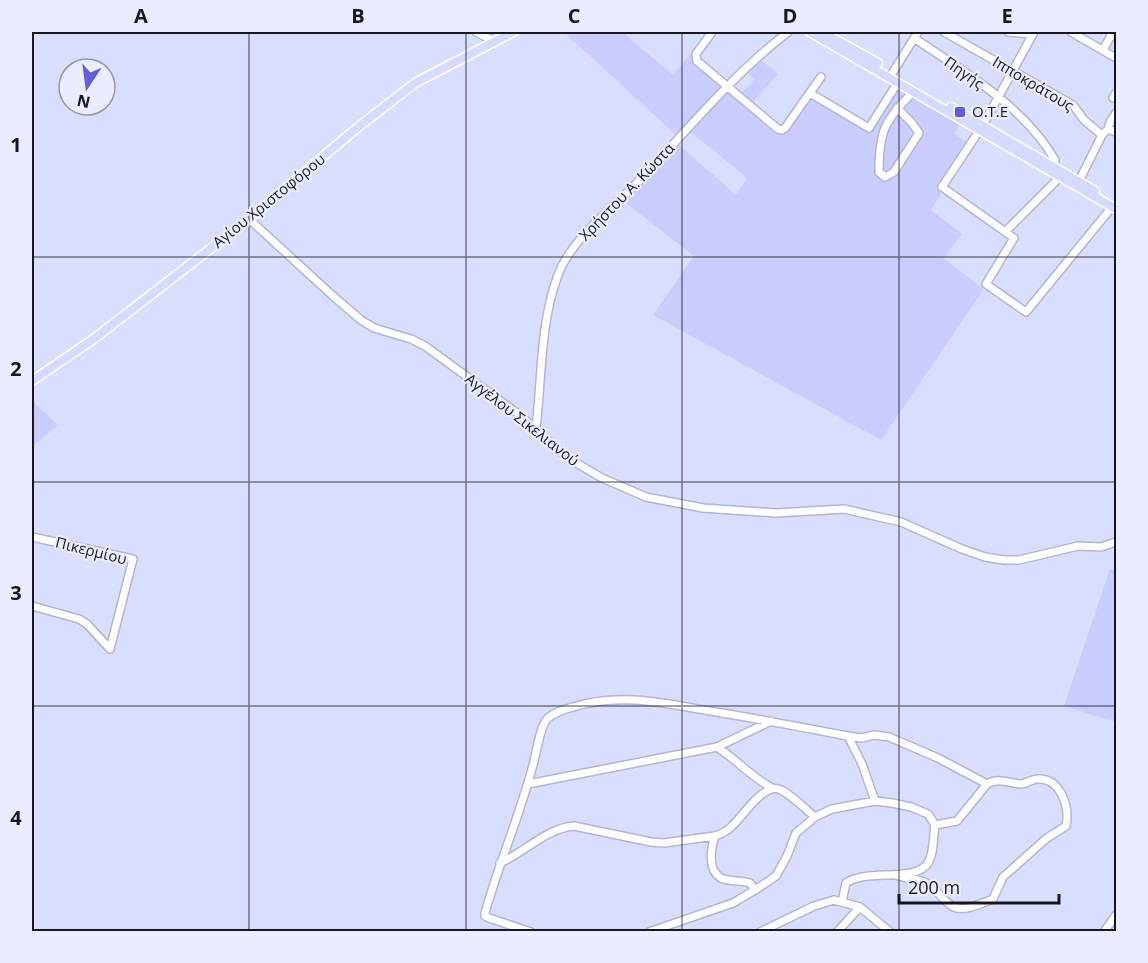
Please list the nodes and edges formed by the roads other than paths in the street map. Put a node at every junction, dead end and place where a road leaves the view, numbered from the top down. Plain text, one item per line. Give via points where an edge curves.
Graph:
1 (476, 32) edge
2 (513, 32) edge
3 (712, 32) edge
4 (788, 32) edge
5 (812, 32) edge
6 (822, 32) edge
7 (947, 32) edge
8 (1008, 32) edge
9 (1071, 32) edge
10 (1113, 32) edge
11 (916, 33) edge
12 (1033, 33) edge
13 (494, 41) junction
14 (1103, 50) junction
15 (1116, 58) edge
16 (1012, 71) junction
17 (893, 72) junction
18 (821, 77) dead end
19 (898, 82) junction
20 (727, 87) junction
21 (914, 91) junction
22 (810, 93) junction
23 (998, 97) junction
24 (897, 108) junction
25 (1116, 113) edge
26 (981, 128) junction
27 (1105, 132) junction
28 (1116, 132) edge
29 (1054, 167) junction
30 (1060, 177) junction
31 (1079, 181) junction
32 (1115, 206) edge
33 (249, 219) junction
34 (1006, 231) junction
35 (32, 381) edge
36 (536, 428) junction
37 (32, 537) edge
38 (1116, 542) edge
39 (32, 606) edge
40 (771, 720) junction
41 (848, 736) junction
42 (717, 747) junction
43 (528, 784) junction
44 (987, 784) junction
45 (772, 788) junction
46 (875, 801) junction
47 (815, 817) junction
48 (935, 825) junction
49 (715, 836) junction
50 (500, 863) junction
51 (891, 874) junction
52 (755, 891) junction
53 (842, 902) junction
54 (860, 907) junction
55 (1116, 915) edge
56 (531, 932) edge
57 (649, 932) edge
58 (760, 932) edge
59 (837, 932) edge
60 (890, 932) edge
61 (1104, 932) edge

1 - 13 street
2 - 13 main road, Αγίου Χριστοφόρου
3 - 20 street via 696,58
4 - 20 street, Χρήστου Α. Κώστα
5 - 19 main road
6 - 17 main road
7 - 16 street, Ιπποκράτους
8 - 12 street
9 - 14 street
10 - 14 street
11 - 17 street
11 - 23 street, Πηγής
12 - 16 street
13 - 33 main road, Αγίου Χριστοφόρου via 415,83
14 - 15 street
16 - 23 street
16 - 27 street, Ιπποκράτους via 1073,105 1084,120
17 - 26 main road
18 - 22 street
19 - 21 main road
19 - 22 street via 869,128
20 - 22 street via 781,130
20 - 36 street, Χρήστου Α. Κώστα via 587,231 561,266 545,331
21 - 24 street
21 - 26 main road
23 - 26 street
23 - 29 street, Πηγής via 1044,145 1055,160
24 - 24 street via 880,141 879,172 885,177 894,172 919,133
25 - 27 street
26 - 29 main road
26 - 30 main road
26 - 34 street via 942,187
27 - 28 street, Ιπποκράτους
27 - 31 street
29 - 31 main road
30 - 32 main road
30 - 34 street
31 - 32 main road
32 - 34 street via 1026,312 986,284 1013,242
33 - 35 main road, Αγίου Χριστοφόρου via 95,339
33 - 36 street, Αγγέλου Σικελιανού via 362,320 425,346
36 - 38 street, Αγγέλου Σικελιανού via 566,457 602,478 646,497 692,507 776,513 844,509 901,522 962,549 1004,560
37 - 39 street, Πικερμίου via 133,559 110,649 79,619
40 - 41 street
40 - 42 street
40 - 43 street via 646,700 602,699 584,703 546,720
41 - 44 street via 889,737
41 - 46 street
42 - 43 street
42 - 45 street
43 - 50 street
44 - 48 street via 957,820
44 - 51 street via 1025,784 1039,778 1048,781 1064,798 1066,826 1003,877 993,899 980,904 952,906 928,884
45 - 47 street via 780,789
45 - 49 street via 726,832
46 - 47 street via 832,809
46 - 48 street via 911,807 928,814
47 - 52 street via 796,833 776,876
48 - 51 street via 929,862 923,869
49 - 50 street via 664,843 561,827
49 - 52 street via 711,855 715,872 720,878 750,884
50 - 56 street via 485,916
51 - 53 street via 852,879 846,883
52 - 57 street via 733,903
53 - 54 street
53 - 58 street via 834,900 814,906
54 - 59 street
54 - 60 street
55 - 61 street

